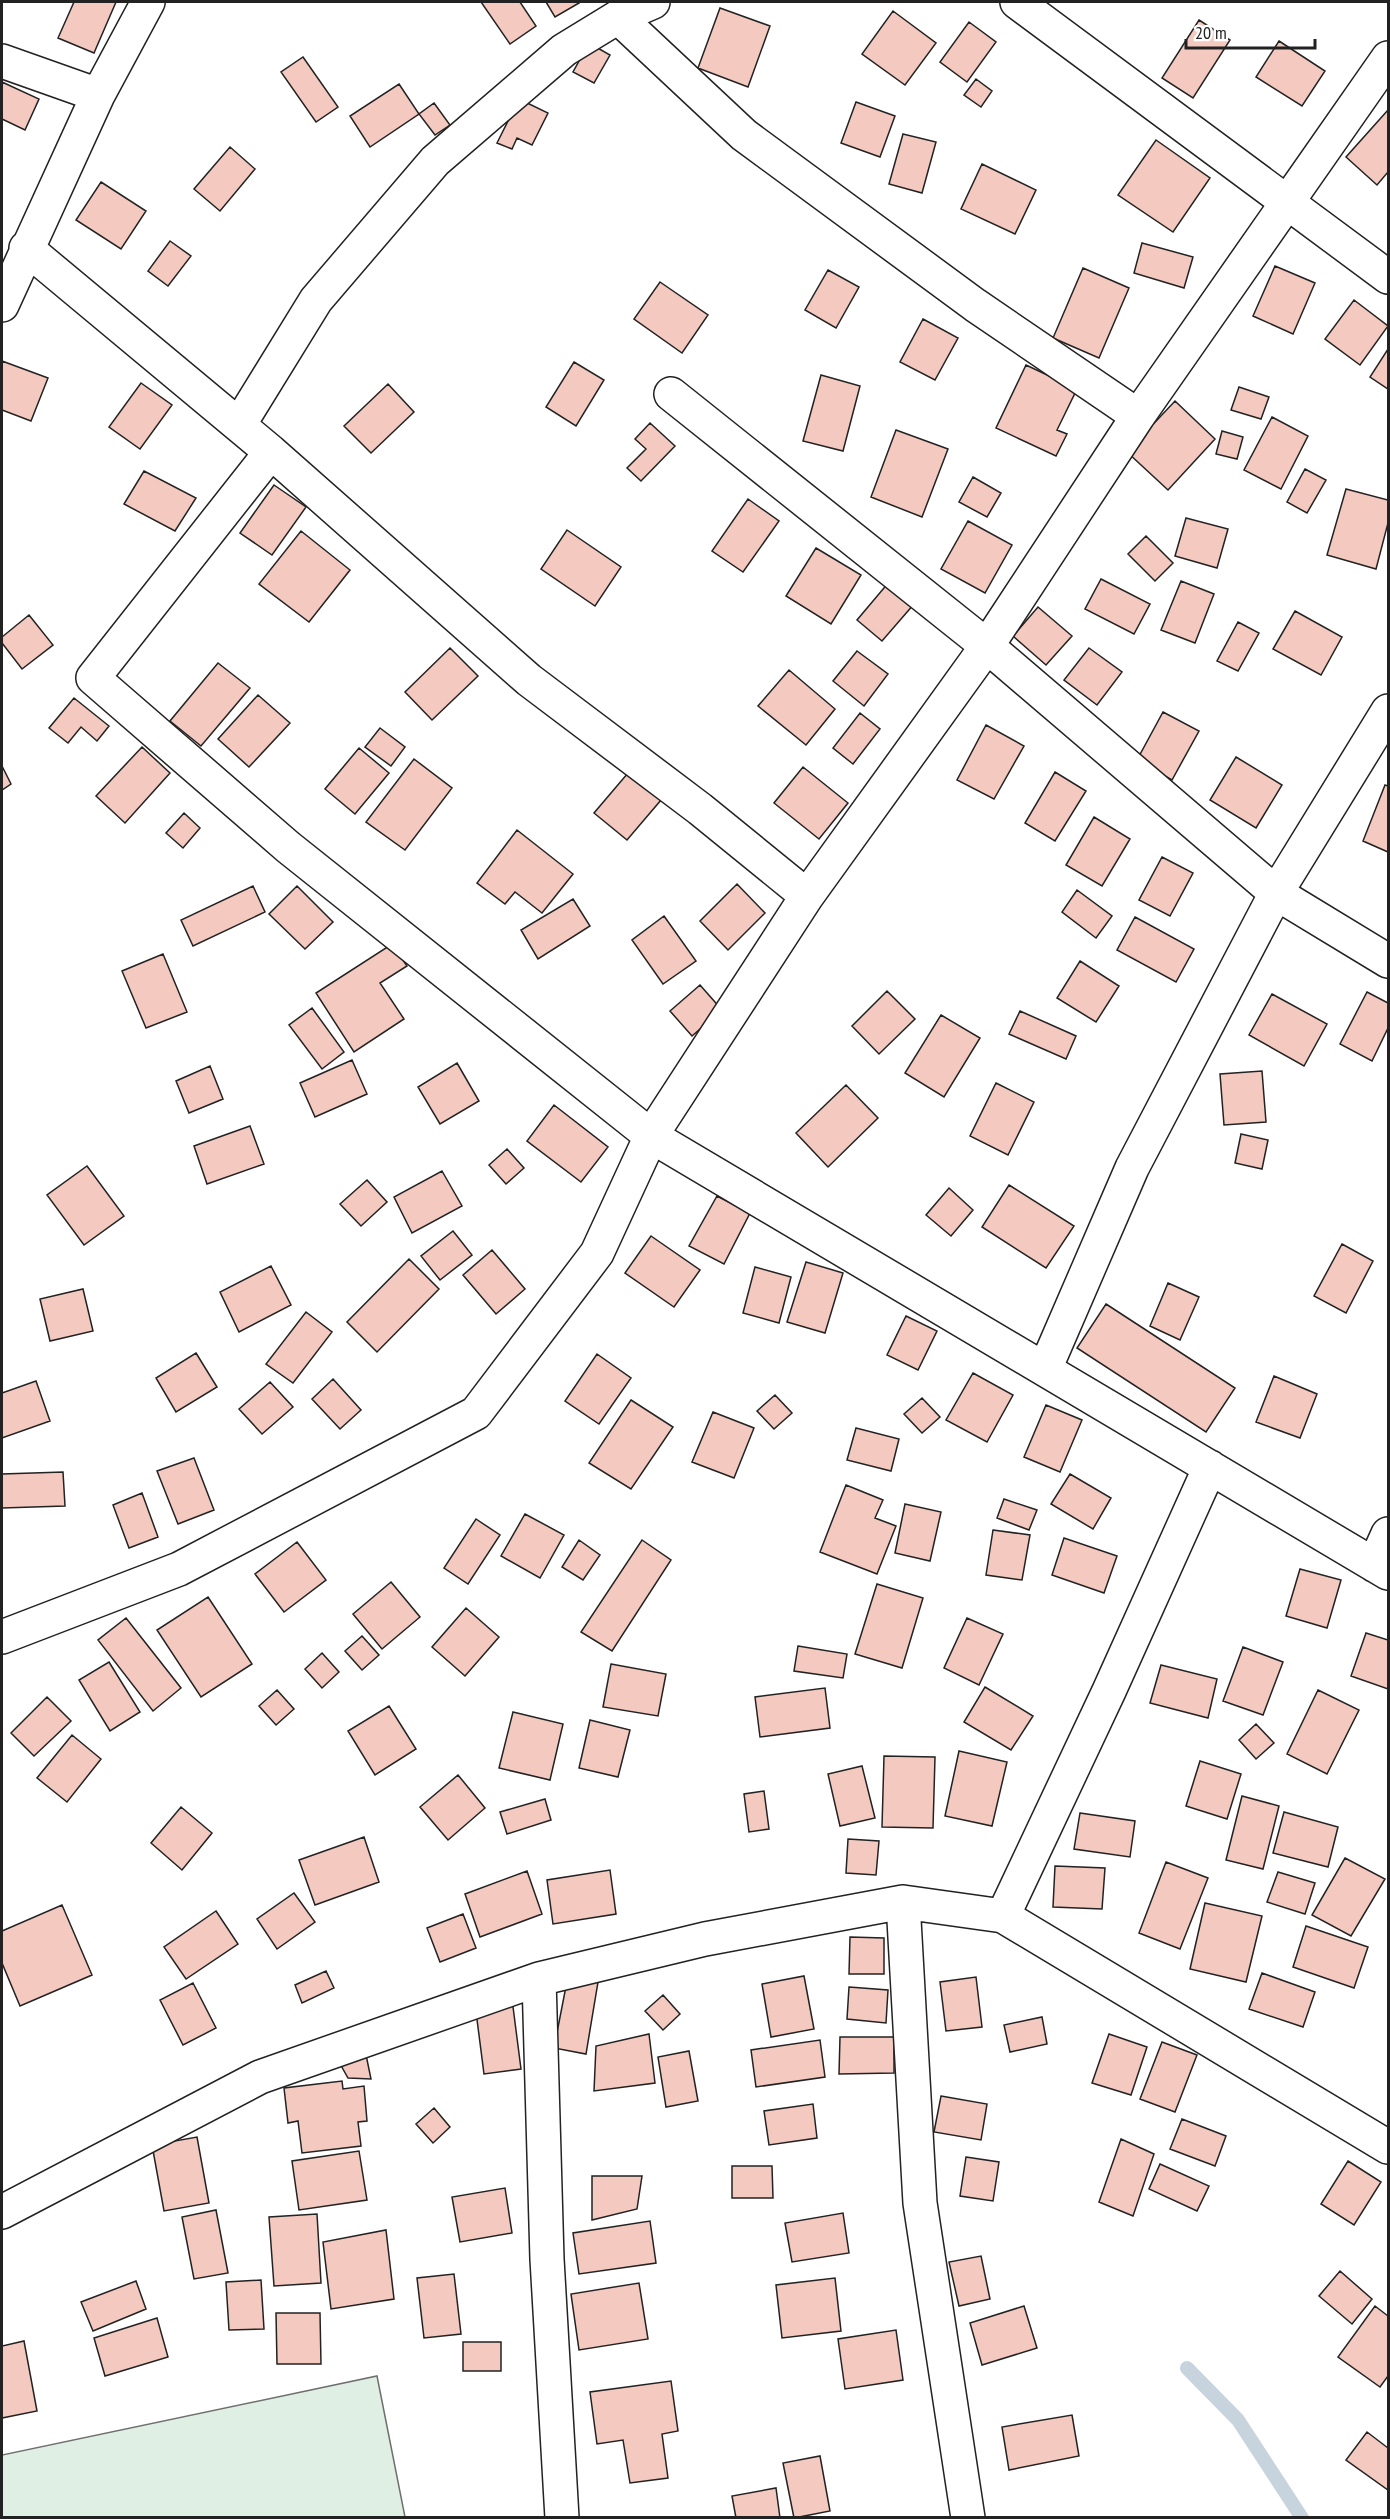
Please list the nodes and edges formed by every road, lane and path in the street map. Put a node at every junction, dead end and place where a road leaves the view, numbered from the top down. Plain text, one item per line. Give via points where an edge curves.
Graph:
1 (148, 2) edge
2 (652, 2) edge
3 (1017, 2) edge
4 (618, 16) junction
5 (1389, 58) edge
6 (2, 61) edge
7 (98, 95) junction
8 (1288, 201) junction
9 (26, 248) junction
10 (1389, 277) edge
11 (2, 305) edge
12 (671, 393) dead end
13 (1138, 416) junction
14 (239, 425) junction
15 (271, 452) junction
16 (987, 646) junction
17 (1389, 711) edge
18 (1276, 893) junction
19 (807, 896) junction
20 (1389, 961) edge
21 (651, 1136) junction
22 (1045, 1369) junction
23 (1210, 1467) junction
24 (1389, 1534) edge
25 (1381, 1569) edge
26 (2, 1637) edge
27 (903, 1902) junction
28 (1003, 1916) junction
29 (539, 1979) junction
30 (1389, 2147) edge
31 (2, 2212) edge
32 (562, 2517) edge
33 (968, 2517) edge

1 - 7 street
2 - 4 street
3 - 8 street
4 - 13 street via 744,135 975,305
4 - 14 street via 564,50 435,161 316,300
5 - 8 street
6 - 7 street
7 - 9 street
8 - 10 street
8 - 13 street
9 - 11 street
9 - 14 street
12 - 16 street
13 - 16 street
14 - 15 street
15 - 19 street via 529,680 700,809
15 - 21 street via 93,678 288,847
16 - 18 street
16 - 19 street
17 - 18 street
18 - 20 street
18 - 22 street via 1132,1168
19 - 21 street
21 - 22 street
21 - 26 street via 597,1252 476,1413 179,1569
22 - 23 street
23 - 25 street
23 - 28 street
24 - 25 street
27 - 28 street
27 - 29 street via 705,1938
27 - 33 street via 921,2203
28 - 30 street
29 - 31 street via 260,2077
29 - 32 street via 547,2259

